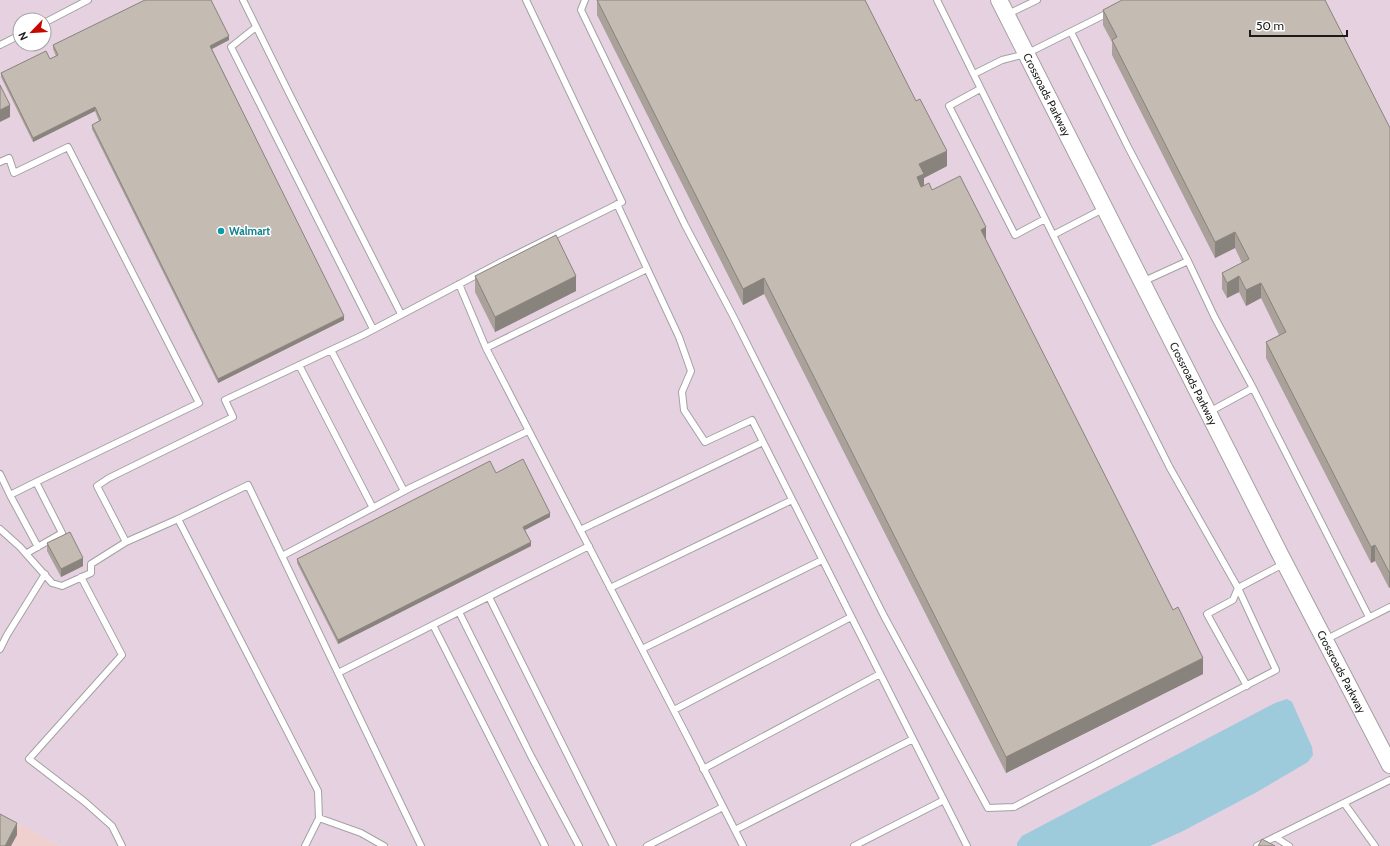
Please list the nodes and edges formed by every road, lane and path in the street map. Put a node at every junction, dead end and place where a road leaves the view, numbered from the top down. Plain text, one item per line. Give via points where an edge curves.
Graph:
1 (88, 0) edge
2 (243, 0) edge
3 (526, 0) edge
4 (585, 0) edge
5 (937, 0) edge
6 (999, 0) edge
7 (1037, 0) edge
8 (1119, 7) edge
9 (1006, 14) junction
10 (52, 19) edge
11 (256, 27) junction
12 (1071, 32) junction
13 (12, 39) edge
14 (0, 45) edge
15 (1026, 54) junction
16 (974, 74) junction
17 (980, 89) junction
18 (0, 162) edge
19 (617, 204) junction
20 (1105, 208) junction
21 (1045, 219) junction
22 (1052, 235) junction
23 (1188, 261) junction
24 (647, 269) junction
25 (1142, 282) junction
26 (459, 284) junction
27 (401, 314) junction
28 (373, 329) junction
29 (486, 348) junction
30 (331, 350) junction
31 (299, 365) junction
32 (1253, 388) junction
33 (1208, 412) junction
34 (528, 431) junction
35 (763, 442) junction
36 (0, 474) edge
37 (36, 482) junction
38 (404, 491) junction
39 (10, 495) junction
40 (792, 500) junction
41 (373, 508) junction
42 (178, 519) junction
43 (0, 529) edge
44 (580, 530) junction
45 (126, 542) junction
46 (589, 546) junction
47 (38, 547) junction
48 (27, 553) junction
49 (282, 556) junction
50 (822, 560) junction
51 (1285, 563) junction
52 (45, 574) junction
53 (81, 577) junction
54 (610, 588) junction
55 (1238, 588) junction
56 (489, 597) junction
57 (1390, 607) edge
58 (459, 612) junction
59 (851, 617) junction
60 (1369, 617) junction
61 (432, 625) junction
62 (1325, 640) junction
63 (642, 649) junction
64 (0, 650) edge
65 (338, 673) junction
66 (880, 674) junction
67 (1247, 686) junction
68 (674, 710) junction
69 (913, 739) junction
70 (1390, 765) edge
71 (704, 769) junction
72 (1390, 780) edge
73 (944, 800) junction
74 (1344, 803) junction
75 (723, 807) junction
76 (319, 818) junction
77 (735, 830) junction
78 (1275, 837) junction
79 (122, 846) edge
80 (305, 846) edge
81 (384, 846) edge
82 (421, 846) edge
83 (545, 846) edge
84 (578, 846) edge
85 (613, 846) edge
86 (647, 846) edge
87 (743, 846) edge
88 (854, 846) edge
89 (967, 846) edge
90 (1257, 846) edge
91 (1290, 846) edge
92 (1375, 846) edge

1 - 10 lane
2 - 11 lane
3 - 19 lane via 622,202
4 - 67 lane via 581,10 685,225 884,616 988,808 1014,807
5 - 16 lane
6 - 9 street, Crossroads Parkway
7 - 9 lane
8 - 12 lane
9 - 15 street, Crossroads Parkway
11 - 27 lane
11 - 28 lane via 231,47
12 - 15 lane
12 - 23 lane
13 - 14 lane
15 - 16 lane via 1002,60
15 - 20 street, Crossroads Parkway
16 - 17 lane
17 - 21 lane
17 - 21 lane via 949,106 1014,235
18 - 37 lane via 9,158 14,173 68,147 198,403
19 - 24 lane
19 - 26 lane
20 - 22 lane
20 - 25 street, Crossroads Parkway
21 - 22 lane
22 - 55 lane via 1170,468
23 - 25 lane
23 - 32 lane
24 - 29 lane
24 - 35 lane via 679,337 691,371 682,392 684,410 690,421 705,442 752,420
25 - 33 street, Crossroads Parkway
26 - 27 lane
26 - 29 lane
27 - 28 lane
28 - 30 lane
29 - 34 lane
30 - 31 lane
30 - 38 lane
31 - 41 lane
31 - 45 lane via 225,400 234,417 97,486
32 - 33 lane
32 - 60 lane
33 - 51 street, Crossroads Parkway
34 - 38 lane
34 - 44 lane
35 - 40 lane
35 - 44 lane
36 - 39 lane
37 - 39 lane
37 - 47 lane via 62,533
38 - 41 lane
39 - 47 lane
40 - 50 lane
40 - 54 lane
41 - 49 lane
42 - 45 lane
42 - 49 lane via 248,485
42 - 76 lane via 318,791
43 - 48 lane
44 - 46 lane
45 - 53 lane via 91,564 91,572
46 - 54 lane
46 - 56 lane
47 - 48 lane
48 - 52 lane
49 - 65 lane
50 - 59 lane
50 - 63 lane
51 - 55 lane
51 - 62 street, Crossroads Parkway
52 - 53 lane via 52,582 62,586
52 - 64 lane
53 - 79 lane via 122,655 30,759 112,826
54 - 63 lane
55 - 67 lane via 1276,670
55 - 67 lane via 1233,600 1207,614
56 - 58 lane
56 - 85 lane
57 - 60 lane
58 - 61 lane
58 - 84 lane
59 - 66 lane
59 - 68 lane
60 - 62 lane
61 - 65 lane
61 - 83 lane
62 - 70 street, Crossroads Parkway
63 - 68 lane
65 - 82 lane
66 - 69 lane
66 - 71 lane
68 - 71 lane
69 - 73 lane
69 - 77 lane
71 - 75 lane
72 - 74 lane
73 - 88 lane
73 - 89 lane
74 - 78 lane
74 - 92 lane
75 - 77 lane
75 - 86 lane
76 - 80 lane
76 - 81 lane via 361,833
77 - 87 lane
78 - 90 lane
78 - 91 lane

